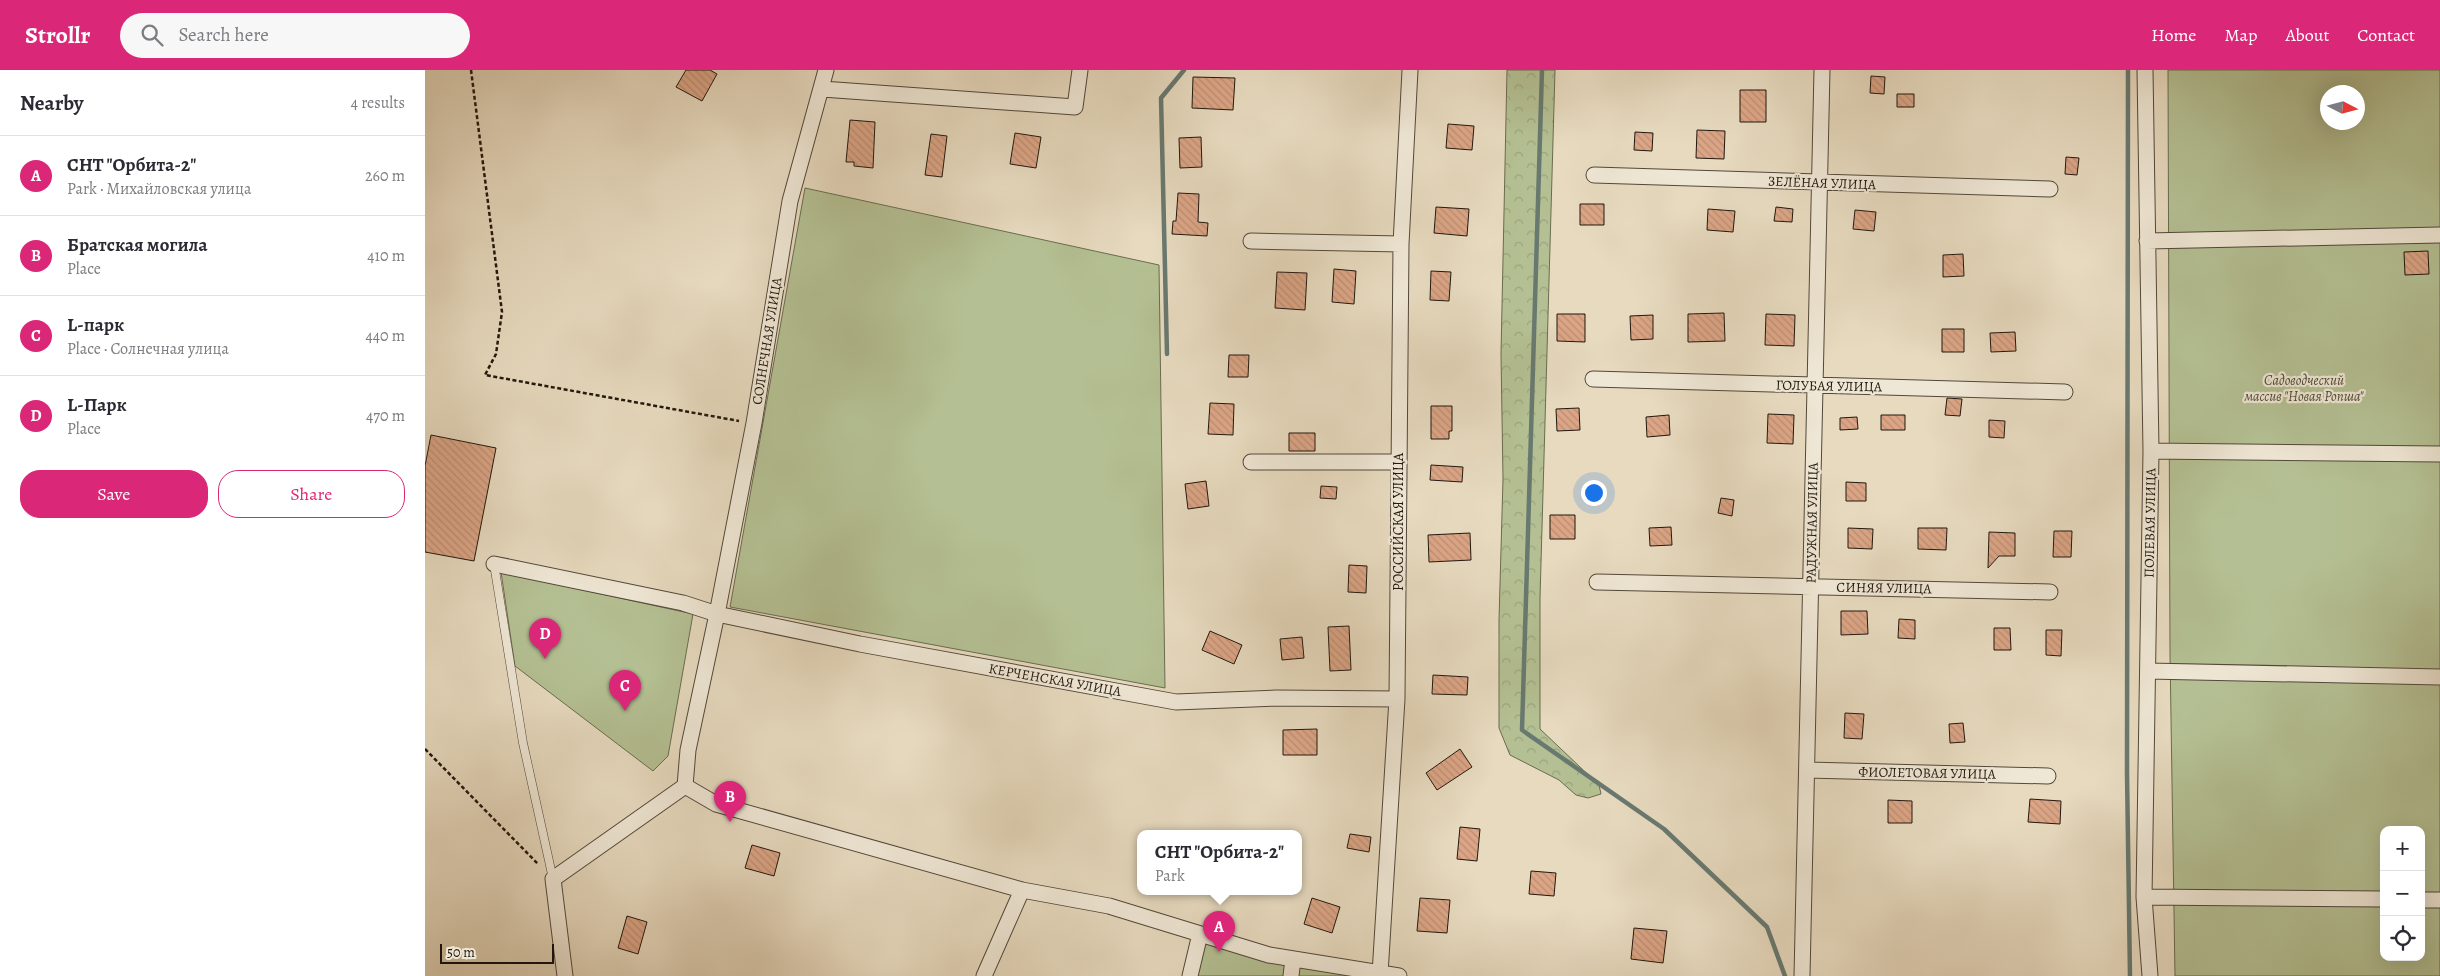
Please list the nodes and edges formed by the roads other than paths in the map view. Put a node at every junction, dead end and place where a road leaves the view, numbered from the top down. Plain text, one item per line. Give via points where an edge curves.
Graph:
1 (1079, 70) edge
2 (1410, 70) edge
3 (1822, 70) edge
4 (2145, 70) edge
5 (821, 76) edge
6 (1594, 175) dead end
7 (1819, 184) junction
8 (2050, 189) dead end
9 (2440, 235) edge
10 (1251, 241) dead end
11 (2147, 241) junction
12 (1401, 244) junction
13 (1593, 379) dead end
14 (1815, 386) junction
15 (2065, 392) dead end
16 (2151, 451) junction
17 (2440, 454) edge
18 (1251, 462) dead end
19 (1398, 462) junction
20 (494, 564) joint
21 (1597, 582) dead end
22 (1811, 587) junction
23 (2050, 592) dead end
24 (717, 614) junction
25 (2148, 671) junction
26 (2440, 676) edge
27 (1397, 698) junction
28 (1807, 770) junction
29 (2048, 776) dead end
30 (685, 786) junction
31 (553, 880) junction
32 (1022, 890) junction
33 (2144, 897) junction
34 (2380, 899) edge
35 (2425, 900) edge
36 (2440, 900) edge
37 (1200, 934) junction
38 (1293, 959) junction
39 (1381, 974) junction
40 (565, 976) edge
41 (984, 976) edge
42 (1189, 976) edge
43 (1291, 976) edge
44 (1399, 976) edge
45 (1802, 976) edge
46 (2150, 976) edge

1 - 5 street via 1075,107
2 - 12 street, РОССИЙСКАЯ УЛИЦА
3 - 7 street, РАДУЖНАЯ УЛИЦА
4 - 11 street, ПОЛЕВАЯ УЛИЦА
5 - 24 street, СОЛНЕЧНАЯ УЛИЦА via 790,201 754,423
6 - 7 street, ЗЕЛЁНАЯ УЛИЦА
7 - 8 street, ЗЕЛЁНАЯ УЛИЦА
7 - 14 street, РАДУЖНАЯ УЛИЦА
9 - 11 street
10 - 12 street
11 - 16 street, ПОЛЕВАЯ УЛИЦА
12 - 19 street, РОССИЙСКАЯ УЛИЦА
13 - 14 street, ГОЛУБАЯ УЛИЦА
14 - 15 street, ГОЛУБАЯ УЛИЦА
14 - 22 street, РАДУЖНАЯ УЛИЦА
16 - 17 street
16 - 25 street, ПОЛЕВАЯ УЛИЦА
18 - 19 street
19 - 27 street, РОССИЙСКАЯ УЛИЦА
20 - 24 street, КЕРЧЕНСКАЯ УЛИЦА via 683,603
20 - 31 lane via 523,743
21 - 22 street, СИНЯЯ УЛИЦА
22 - 23 street, СИНЯЯ УЛИЦА
22 - 28 street, РАДУЖНАЯ УЛИЦА
24 - 27 street, КЕРЧЕНСКАЯ УЛИЦА via 860,644 1176,702
24 - 30 street, СОЛНЕЧНАЯ УЛИЦА via 688,750
25 - 26 street
25 - 33 street, ПОЛЕВАЯ УЛИЦА
27 - 39 street, РОССИЙСКАЯ УЛИЦА
28 - 29 street, ФИОЛЕТОВАЯ УЛИЦА
28 - 45 street, РАДУЖНАЯ УЛИЦА
30 - 31 street
30 - 32 street via 716,804
31 - 40 street
32 - 37 street via 1109,906
32 - 41 street
33 - 34 street
33 - 46 street, ПОЛЕВАЯ УЛИЦА
35 - 36 street
37 - 38 street
37 - 42 street
38 - 39 street
38 - 43 street
39 - 44 street

